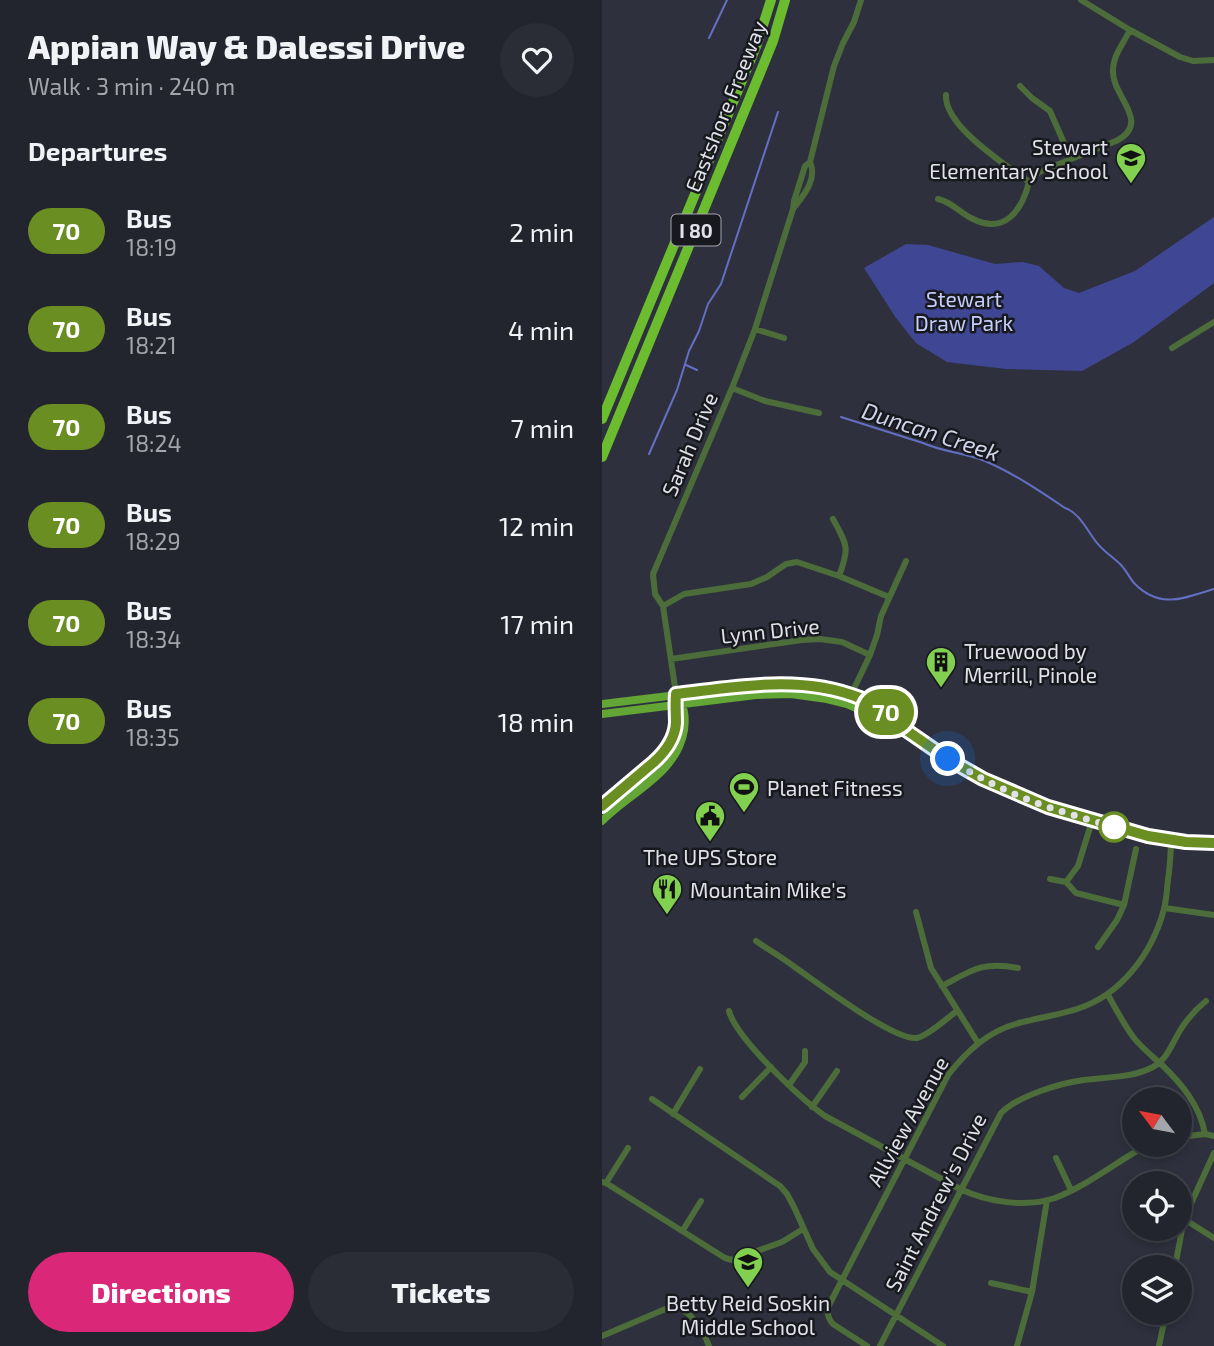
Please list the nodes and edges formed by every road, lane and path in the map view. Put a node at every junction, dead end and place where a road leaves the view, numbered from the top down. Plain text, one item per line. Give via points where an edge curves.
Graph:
1 (771, 0) edge
2 (785, 0) edge
3 (861, 0) edge
4 (1081, 0) edge
5 (1130, 30) junction
6 (1214, 60) edge
7 (1020, 86) dead end
8 (946, 95) dead end
9 (1071, 159) junction
10 (1029, 182) junction
11 (938, 200) dead end
12 (1214, 322) edge
13 (755, 329) junction
14 (784, 338) dead end
15 (1172, 348) dead end
16 (616, 383) junction
17 (732, 388) junction
18 (602, 406) edge
19 (819, 413) dead end
20 (602, 419) edge
21 (602, 457) edge
22 (833, 519) dead end
23 (906, 561) dead end
24 (839, 576) junction
25 (889, 597) junction
26 (663, 606) junction
27 (870, 655) junction
28 (671, 659) junction
29 (676, 694) junction
30 (851, 695) junction
31 (602, 704) edge
32 (847, 704) junction
33 (679, 706) junction
34 (602, 714) edge
35 (890, 719) junction
36 (654, 762) junction
37 (629, 783) junction
38 (634, 794) junction
39 (602, 806) edge
40 (611, 813) junction
41 (602, 821) edge
42 (1092, 821) junction
43 (1171, 840) junction
44 (1214, 843) edge
45 (1136, 849) dead end
46 (1050, 880) dead end
47 (1066, 882) junction
48 (1124, 905) junction
49 (1165, 908) junction
50 (916, 912) dead end
51 (1214, 915) edge
52 (756, 941) dead end
53 (1098, 947) dead end
54 (1018, 968) dead end
55 (942, 986) junction
56 (1108, 995) junction
57 (1206, 1001) dead end
58 (729, 1011) dead end
59 (957, 1011) junction
60 (978, 1043) junction
61 (805, 1051) dead end
62 (1160, 1063) junction
63 (771, 1067) junction
64 (700, 1069) dead end
65 (836, 1071) dead end
66 (789, 1085) junction
67 (743, 1097) dead end
68 (652, 1099) dead end
69 (812, 1107) junction
70 (673, 1114) junction
71 (1205, 1134) junction
72 (1192, 1136) edge
73 (1214, 1136) edge
74 (628, 1148) dead end
75 (1214, 1153) edge
76 (1127, 1157) edge
77 (905, 1158) junction
78 (1056, 1158) dead end
79 (604, 1182) edge
80 (960, 1189) junction
81 (1071, 1191) junction
82 (1046, 1200) junction
83 (1192, 1201) edge
84 (701, 1202) dead end
85 (1192, 1224) edge
86 (803, 1229) junction
87 (683, 1230) junction
88 (1214, 1238) edge
89 (842, 1280) junction
90 (991, 1283) dead end
91 (1032, 1292) junction
92 (896, 1315) junction
93 (1163, 1325) edge
94 (602, 1336) edge
95 (709, 1346) edge
96 (867, 1346) edge
97 (880, 1346) edge
98 (943, 1346) edge
99 (1017, 1346) edge
100 (1159, 1346) edge

1 - 16 highway, Eastshore Freeway / I 80
2 - 21 highway, Eastshore Freeway / I 80 via 773,41
3 - 13 street, Sarah Drive via 834,66 810,162 811,178 793,209
4 - 5 street
5 - 6 street via 1180,57
5 - 9 street via 1112,69 1132,123 1123,137
7 - 9 street via 1050,111
8 - 10 street via 953,116 971,138
9 - 10 street via 1039,172
10 - 11 street via 1015,214 995,223 971,218
12 - 15 street
13 - 14 street
13 - 17 street, Sarah Drive
16 - 18 highway
16 - 20 highway, Eastshore Freeway / I 80
17 - 19 street
17 - 26 street, Sarah Drive via 653,574 655,594
22 - 24 street via 846,543
23 - 25 street
24 - 25 street
24 - 26 street via 797,562 751,584 684,594
25 - 27 street
26 - 28 street, Sarah Drive
27 - 28 street, Lynn Drive via 842,642 820,639
27 - 30 street
28 - 29 street, Sarah Drive
29 - 30 main road via 768,684 813,686
29 - 31 main road
29 - 33 main road
30 - 32 street
30 - 35 main road via 883,709
32 - 33 main road via 811,695 773,694
32 - 35 main road
33 - 34 main road
33 - 36 main road via 673,735
33 - 38 main road via 684,726 679,749 662,771
35 - 42 main road via 983,779
36 - 37 main road
36 - 38 main road via 652,772
37 - 39 main road
37 - 40 main road
38 - 40 main road
40 - 41 main road
42 - 43 main road
42 - 47 street via 1077,866
43 - 44 main road
43 - 49 street, Allview Avenue
45 - 48 street
46 - 47 street
47 - 48 street via 1076,893
48 - 53 street
49 - 51 street
49 - 56 street, Allview Avenue via 1144,955
50 - 55 street via 931,968
52 - 59 street via 878,1023 910,1038 920,1037
54 - 55 street via 990,965
55 - 59 street
56 - 60 street, Allview Avenue via 1077,1009 1017,1023
56 - 62 street via 1134,1038
57 - 62 street
58 - 63 street
59 - 60 street
60 - 77 street, Allview Avenue via 948,1076
61 - 66 street via 805,1062
62 - 71 street via 1188,1093
62 - 80 street, Saint Andrew's Drive via 1140,1073 1072,1082 1016,1101 1000,1113
63 - 66 street
63 - 67 street
64 - 70 street
65 - 69 street
66 - 69 street
68 - 70 street
69 - 77 street
70 - 86 street via 780,1186
71 - 72 street
71 - 73 street
74 - 79 street
75 - 83 street
76 - 81 street
77 - 80 street
77 - 89 street, Allview Avenue
78 - 81 street
79 - 87 street
80 - 82 street via 994,1200
80 - 92 street, Saint Andrew's Drive
81 - 82 street
82 - 91 street
84 - 87 street
85 - 88 street
86 - 87 street via 732,1260
86 - 89 street via 821,1262
89 - 92 street
89 - 96 street, Allview Avenue via 828,1307 829,1320
90 - 91 street
91 - 99 street
92 - 97 street, Saint Andrew's Drive
92 - 98 street
93 - 100 street
94 - 95 street via 676,1307 687,1312

